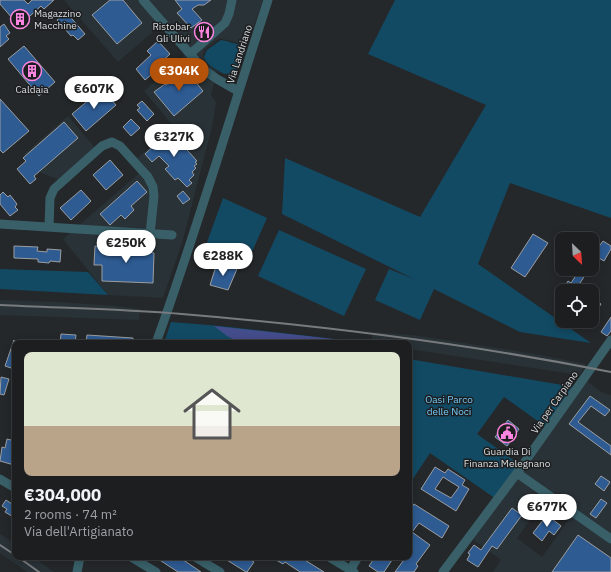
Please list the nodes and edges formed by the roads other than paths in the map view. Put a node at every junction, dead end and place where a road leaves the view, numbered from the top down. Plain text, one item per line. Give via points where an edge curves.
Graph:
1 (143, 0) edge
2 (232, 0) edge
3 (268, 0) edge
4 (190, 54) junction
5 (238, 91) junction
6 (0, 224) edge
7 (49, 227) junction
8 (150, 234) junction
9 (172, 235) dead end
10 (157, 340) edge
11 (611, 340) edge
12 (517, 473) junction
13 (0, 479) edge
14 (12, 486) edge
15 (611, 539) edge
16 (79, 560) edge
17 (127, 560) edge
18 (136, 560) edge
19 (200, 560) edge
20 (334, 560) edge
21 (356, 560) edge
22 (445, 569) edge
23 (351, 571) edge
24 (76, 572) edge
25 (147, 572) edge
26 (156, 572) edge
27 (220, 572) edge
28 (456, 572) edge

1 - 4 street
2 - 4 street via 224,23
3 - 5 street, Via Landriano
4 - 5 street via 210,74
5 - 10 street, Via Landriano
6 - 7 street
7 - 8 street
7 - 8 street via 50,200 54,189 102,146 112,142 120,146 148,177 153,187
8 - 9 street
11 - 12 street, Via per Carpiano
12 - 15 street
12 - 22 street, Via per Carpiano
13 - 14 street
16 - 24 street
17 - 25 street
18 - 26 street
19 - 27 street
20 - 23 street
21 - 23 street
22 - 28 street

